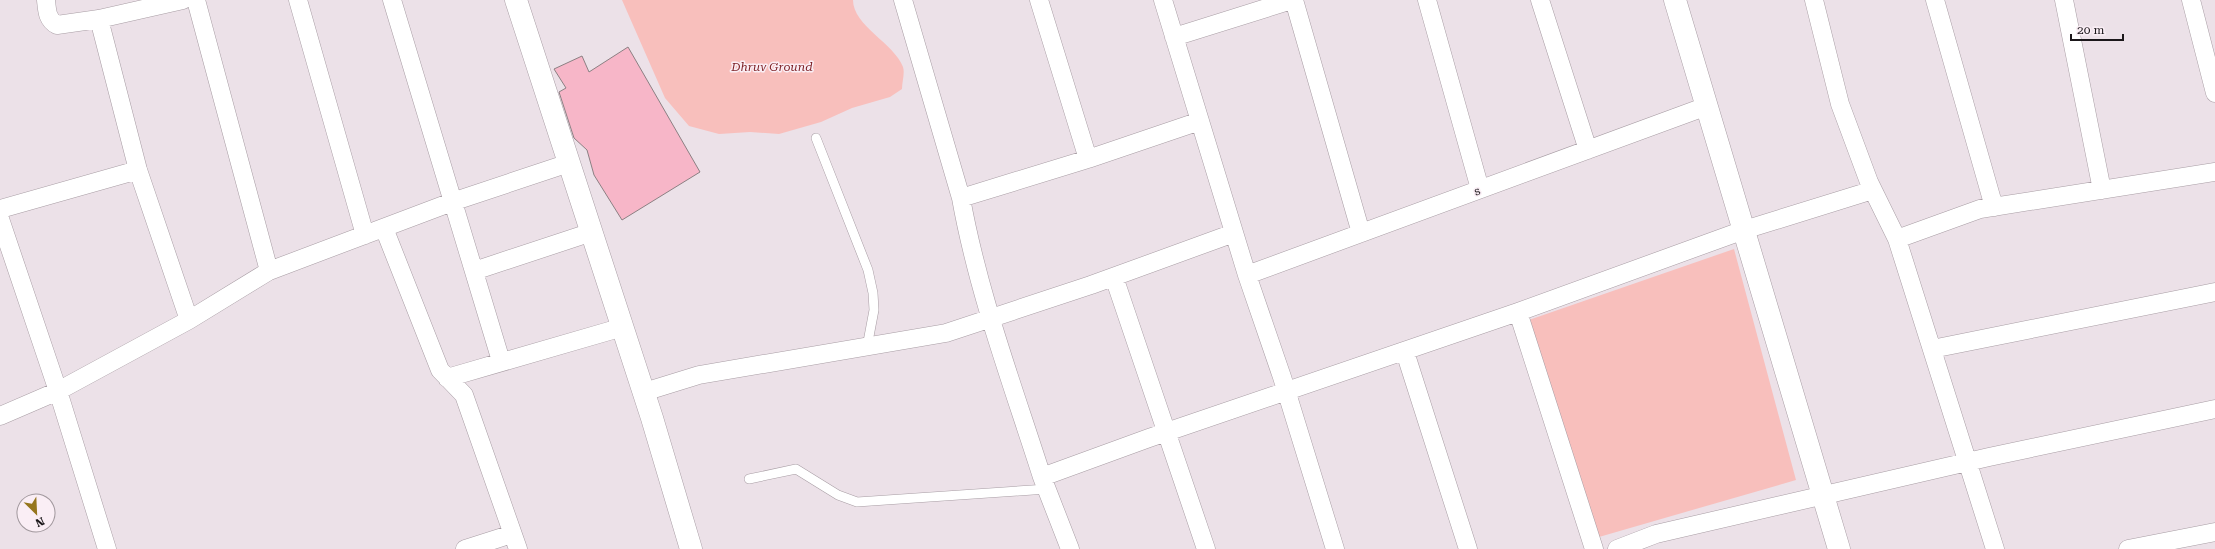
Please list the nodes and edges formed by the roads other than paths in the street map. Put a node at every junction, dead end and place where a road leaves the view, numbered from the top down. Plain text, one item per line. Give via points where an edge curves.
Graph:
1 (46, 0) edge
2 (183, 0) edge
3 (196, 0) edge
4 (298, 0) edge
5 (392, 0) edge
6 (516, 0) edge
7 (903, 0) edge
8 (1039, 0) edge
9 (1163, 0) edge
10 (1293, 0) edge
11 (1427, 0) edge
12 (1540, 0) edge
13 (1675, 0) edge
14 (1814, 0) edge
15 (1934, 0) edge
16 (2064, 0) edge
17 (2191, 0) edge
18 (99, 19) junction
19 (1174, 37) junction
20 (2211, 60) edge
21 (2215, 93) edge
22 (1707, 106) junction
23 (1200, 121) junction
24 (816, 138) dead end
25 (1588, 150) junction
26 (1088, 159) junction
27 (569, 163) junction
28 (138, 170) junction
29 (2215, 172) edge
30 (1480, 189) junction
31 (1873, 190) junction
32 (2102, 190) junction
33 (960, 198) junction
34 (452, 202) junction
35 (1994, 207) junction
36 (0, 209) edge
37 (0, 219) edge
38 (384, 228) junction
39 (1744, 230) junction
40 (592, 232) junction
41 (1361, 233) junction
42 (1234, 234) junction
43 (365, 235) junction
44 (1898, 239) junction
45 (269, 271) junction
46 (474, 271) junction
47 (1247, 275) junction
48 (1114, 277) junction
49 (2215, 292) edge
50 (1518, 312) junction
51 (991, 318) junction
52 (189, 320) junction
53 (623, 327) junction
54 (867, 347) junction
55 (1932, 349) junction
56 (1405, 352) junction
57 (501, 361) junction
58 (447, 378) junction
59 (58, 391) junction
60 (644, 392) junction
61 (1286, 392) junction
62 (2215, 409) edge
63 (0, 416) edge
64 (1167, 432) junction
65 (1967, 462) junction
66 (749, 479) dead end
67 (1045, 483) junction
68 (1824, 495) junction
69 (2215, 532) edge
70 (515, 541) edge
71 (107, 549) edge
72 (465, 549) edge
73 (691, 549) edge
74 (1070, 549) edge
75 (1206, 549) edge
76 (1335, 549) edge
77 (1468, 549) edge
78 (1594, 549) edge
79 (1617, 549) edge
80 (1839, 549) edge
81 (1995, 549) edge
82 (2128, 549) edge

1 - 18 street via 48,17 57,24
2 - 18 street
3 - 45 street
4 - 43 street
5 - 34 street
6 - 27 street
7 - 33 street
8 - 26 street
9 - 19 street
10 - 19 street
10 - 41 street
11 - 30 street
12 - 25 street
13 - 22 street
14 - 31 street via 1840,104
15 - 35 street
16 - 32 street
17 - 20 street
18 - 28 street
19 - 23 street
20 - 21 street
22 - 25 street, s
22 - 39 street
23 - 26 street
23 - 42 street
24 - 54 lane via 868,270 874,310
25 - 30 street, s
26 - 33 street
27 - 34 street
27 - 40 street
28 - 36 street
28 - 52 street
29 - 32 street
30 - 41 street, s
31 - 39 street
31 - 44 street
32 - 35 street
33 - 51 street
34 - 38 street
34 - 46 street
35 - 44 street via 1980,209
37 - 59 street
38 - 43 street
38 - 58 street via 440,370
39 - 50 street
39 - 68 street
40 - 46 street
40 - 53 street
41 - 47 street, s
42 - 47 street
42 - 48 street
43 - 45 street
44 - 55 street
45 - 52 street
46 - 57 street
47 - 61 street
48 - 51 street
48 - 64 street
49 - 55 street
50 - 56 street
50 - 78 street
51 - 54 street via 946,333
51 - 67 street
52 - 59 street
53 - 57 street
53 - 60 street
54 - 60 street via 699,375
55 - 65 street
56 - 61 street
56 - 77 street
57 - 58 street
58 - 70 street via 464,395
59 - 63 street
59 - 71 street
60 - 73 street
61 - 64 street
61 - 76 street
62 - 65 street
64 - 67 street
64 - 75 street
65 - 68 street
65 - 81 street
66 - 67 lane via 796,469 838,495 857,502
67 - 74 street
68 - 79 street via 1656,534
68 - 80 street
69 - 82 street
70 - 72 street

